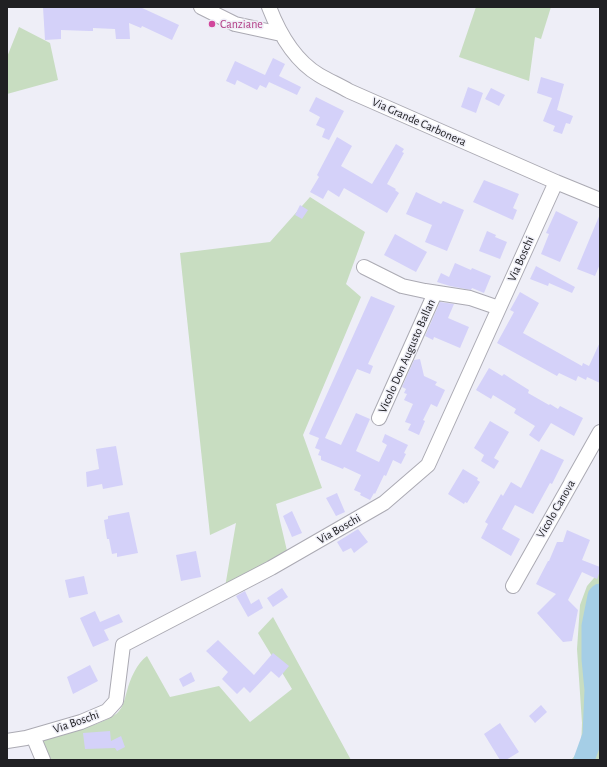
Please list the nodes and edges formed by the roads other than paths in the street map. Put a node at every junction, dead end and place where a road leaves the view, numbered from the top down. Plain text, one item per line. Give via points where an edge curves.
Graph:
1 (201, 7) edge
2 (269, 7) edge
3 (281, 34) junction
4 (556, 182) junction
5 (600, 200) edge
6 (364, 267) dead end
7 (435, 293) junction
8 (498, 308) junction
9 (379, 418) dead end
10 (600, 432) edge
11 (512, 586) dead end
12 (34, 736) junction
13 (7, 741) edge
14 (43, 760) edge

1 - 3 street via 235,24
2 - 3 street, Via Grande Carbonera
3 - 4 street, Via Grande Carbonera via 298,58 318,74 349,91
4 - 5 street, Via Grande Carbonera
4 - 8 street, Via Boschi
6 - 7 street, Vicolo Don Augusto Ballan via 402,286
7 - 8 street, Vicolo Don Augusto Ballan via 470,298
7 - 9 street, Vicolo Don Augusto Ballan
8 - 12 street, Via Boschi via 428,465 384,503 271,568 123,645 116,701 107,711
10 - 11 street, Vicolo Canova
12 - 13 street, Via Boschi
12 - 14 street

